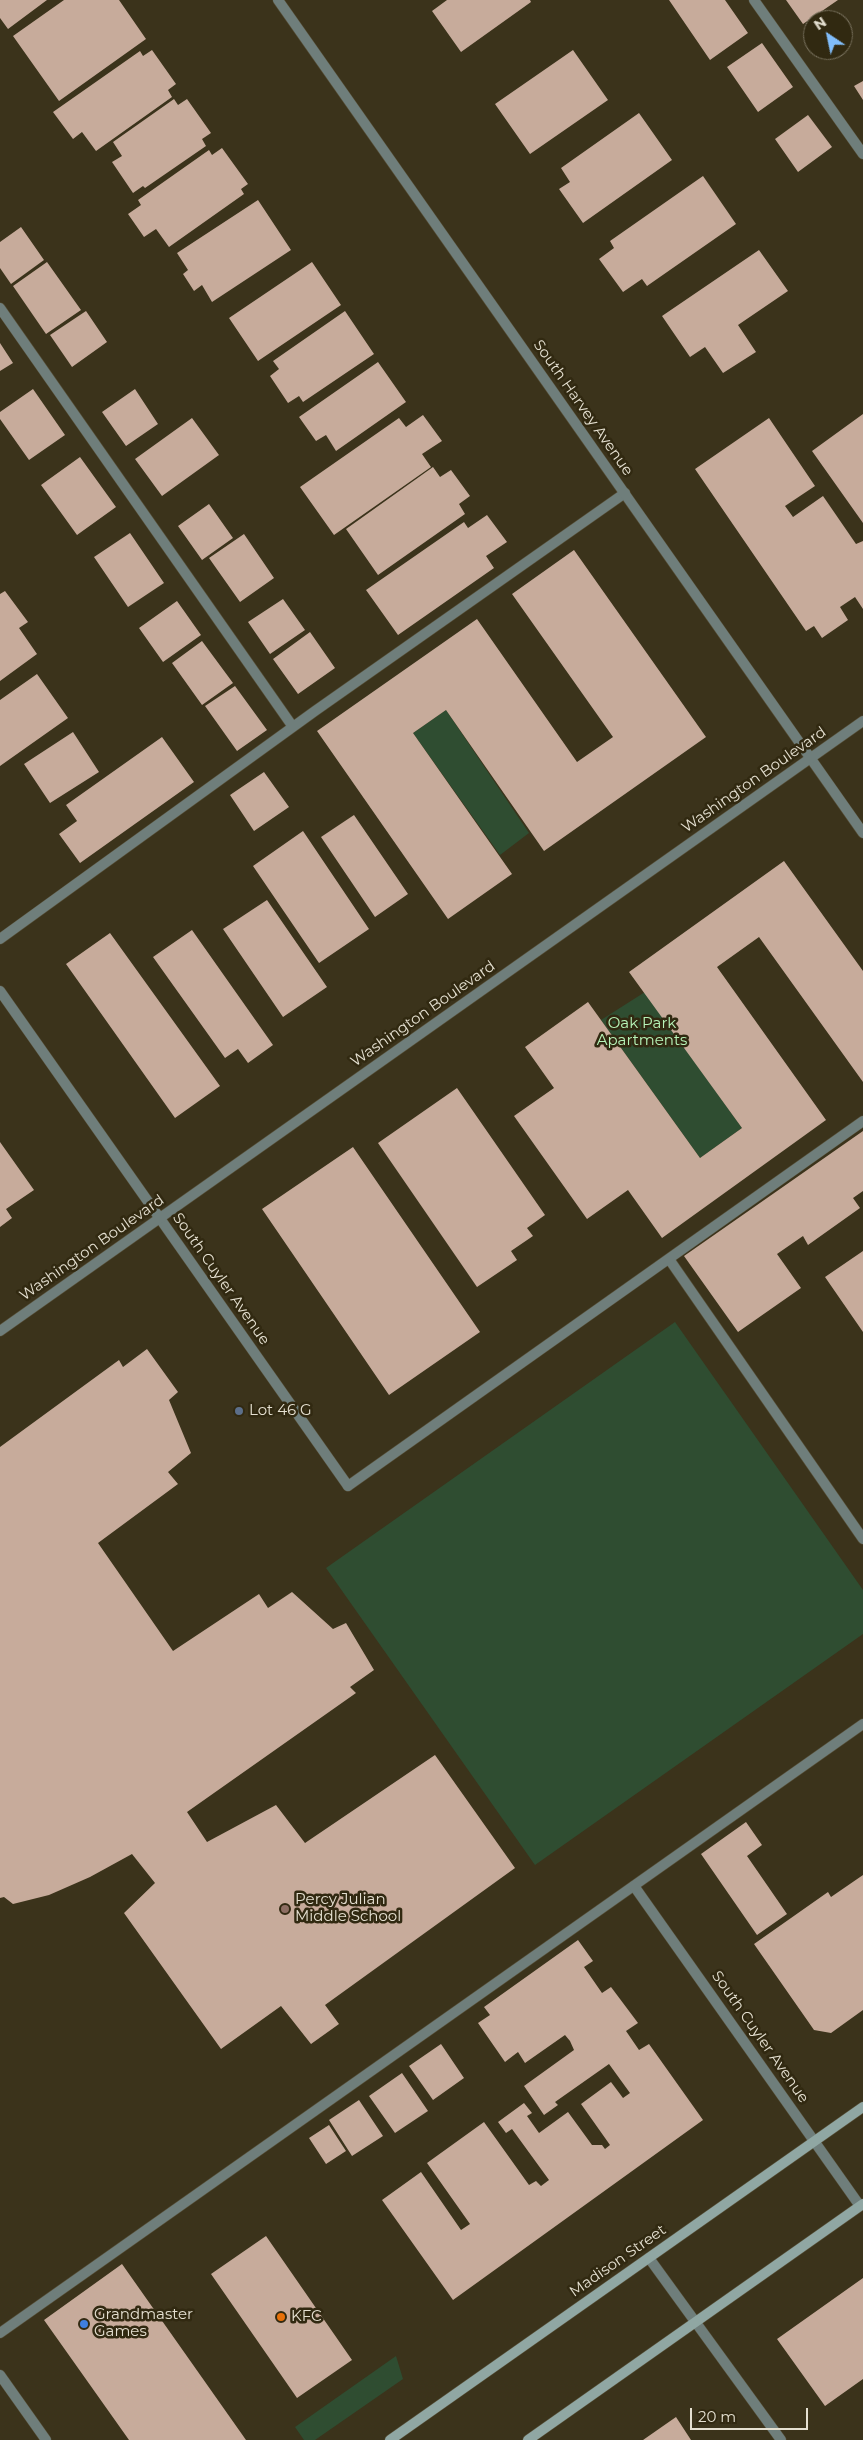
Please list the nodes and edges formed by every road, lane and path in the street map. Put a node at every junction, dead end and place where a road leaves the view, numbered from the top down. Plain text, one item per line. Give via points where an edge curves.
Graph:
1 (278, 0) edge
2 (754, 0) edge
3 (863, 154) edge
4 (0, 308) edge
5 (625, 493) junction
6 (863, 721) edge
7 (293, 728) junction
8 (811, 758) junction
9 (863, 832) edge
10 (0, 939) edge
11 (0, 991) edge
12 (863, 1120) edge
13 (160, 1219) junction
14 (669, 1259) junction
15 (0, 1331) edge
16 (863, 1539) edge
17 (863, 1724) edge
18 (634, 1886) junction
19 (863, 2107) edge
20 (815, 2141) junction
21 (862, 2205) edge
22 (649, 2258) junction
23 (698, 2322) junction
24 (0, 2333) edge
25 (0, 2376) edge
26 (46, 2440) edge
27 (390, 2440) edge
28 (528, 2440) edge
29 (781, 2440) edge

1 - 5 street, South Harvey Avenue
2 - 3 street
4 - 7 street
5 - 7 street
5 - 8 street, South Harvey Avenue
6 - 8 street, Washington Boulevard
7 - 10 street
8 - 9 street, South Harvey Avenue
8 - 13 street, Washington Boulevard
11 - 13 street, South Cuyler Avenue
12 - 14 street
13 - 14 street, South Cuyler Avenue via 348,1486
13 - 15 street, Washington Boulevard
14 - 16 street
17 - 18 street
18 - 20 street, South Cuyler Avenue
18 - 24 street
19 - 20 main road, Madison Street
20 - 21 street, South Cuyler Avenue
20 - 22 main road, Madison Street
21 - 23 main road
22 - 23 street
22 - 27 main road, Madison Street
23 - 28 main road
23 - 29 street
25 - 26 street

